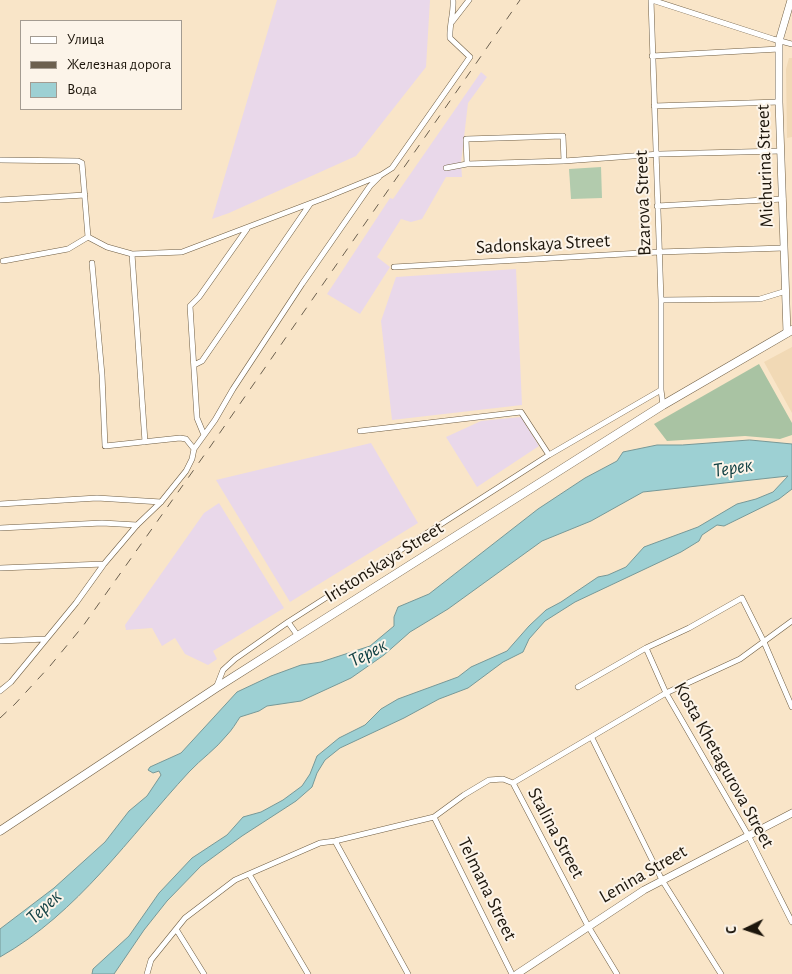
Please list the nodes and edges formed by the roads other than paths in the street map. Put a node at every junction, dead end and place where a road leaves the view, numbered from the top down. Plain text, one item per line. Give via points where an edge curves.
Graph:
1 (453, 0) edge
2 (469, 0) edge
3 (652, 0) edge
4 (791, 0) edge
5 (449, 27) junction
6 (792, 44) edge
7 (779, 45) junction
8 (652, 56) junction
9 (779, 102) junction
10 (654, 106) junction
11 (781, 151) junction
12 (657, 155) junction
13 (0, 160) edge
14 (564, 161) junction
15 (467, 164) junction
16 (446, 168) dead end
17 (381, 175) junction
18 (85, 195) junction
19 (0, 200) edge
20 (783, 200) junction
21 (310, 204) junction
22 (658, 206) junction
23 (247, 229) junction
24 (88, 236) junction
25 (784, 248) junction
26 (659, 252) junction
27 (132, 254) junction
28 (4, 261) dead end
29 (92, 263) dead end
30 (394, 267) dead end
31 (786, 290) junction
32 (661, 300) junction
33 (789, 331) edge
34 (194, 365) junction
35 (660, 390) junction
36 (663, 405) junction
37 (360, 431) dead end
38 (204, 436) junction
39 (145, 442) junction
40 (194, 449) junction
41 (549, 455) junction
42 (161, 502) junction
43 (0, 504) edge
44 (137, 525) junction
45 (0, 528) edge
46 (104, 564) junction
47 (0, 568) edge
48 (288, 622) junction
49 (792, 622) edge
50 (298, 636) junction
51 (46, 639) junction
52 (0, 641) edge
53 (764, 642) junction
54 (646, 648) junction
55 (11, 682) junction
56 (0, 683) edge
57 (578, 687) dead end
58 (216, 688) junction
59 (0, 691) edge
60 (666, 693) junction
61 (792, 707) edge
62 (592, 738) junction
63 (513, 783) junction
64 (792, 813) edge
65 (434, 817) junction
66 (0, 831) edge
67 (748, 835) junction
68 (335, 841) junction
69 (249, 874) junction
70 (662, 880) junction
71 (792, 922) edge
72 (588, 926) junction
73 (176, 929) junction
74 (147, 974) edge
75 (204, 974) edge
76 (308, 974) edge
77 (408, 974) edge
78 (512, 974) edge
79 (517, 974) edge
80 (617, 974) edge
81 (721, 974) edge

1 - 5 street
2 - 5 street
3 - 7 street
3 - 8 street, Bzarova Street
4 - 7 street, Michurina Street
5 - 17 street via 450,38 470,57 392,168
6 - 7 street
7 - 8 street
7 - 9 street, Michurina Street
8 - 10 street, Bzarova Street
9 - 10 street
9 - 11 street, Michurina Street
10 - 12 street, Bzarova Street
11 - 12 street
11 - 20 street, Michurina Street
12 - 14 street
12 - 22 street, Bzarova Street
13 - 18 street via 78,161 82,164
14 - 15 street
14 - 15 street via 563,136 520,137 466,139
15 - 16 street
17 - 21 street
17 - 38 street via 302,284
18 - 19 street
18 - 24 street
20 - 22 street
20 - 25 street, Michurina Street
21 - 23 street
21 - 34 street via 202,361
22 - 26 street, Bzarova Street
23 - 27 street via 182,252
23 - 34 street via 190,306
24 - 27 street via 108,247
24 - 28 street via 68,249
25 - 26 street, Sadonskaya Street
25 - 31 street, Michurina Street
26 - 30 street, Sadonskaya Street
26 - 32 street, Bzarova Street
27 - 39 street
29 - 39 street via 105,446
31 - 32 street via 760,299
31 - 33 street, Michurina Street
32 - 35 street, Bzarova Street
33 - 36 main road, Iristonskaya Street
34 - 38 street via 198,418
35 - 36 street, Bzarova Street
35 - 41 street
36 - 50 main road, Iristonskaya Street
37 - 41 street via 521,412
38 - 40 street
39 - 40 street via 180,438 186,439
40 - 42 street via 186,471
41 - 48 street
42 - 43 street via 97,498
42 - 44 street
44 - 45 street via 102,523
44 - 46 street
46 - 47 street
46 - 51 street
48 - 50 street
48 - 58 street via 235,659 224,670
49 - 53 street
50 - 58 main road, Iristonskaya Street
51 - 52 street
51 - 55 street
53 - 54 street via 742,598
53 - 60 street via 734,662
53 - 61 street
54 - 57 street
54 - 60 street, Kosta Khetagurova Street
55 - 56 street
55 - 59 street
58 - 66 main road, Iristonskaya Street
60 - 62 street
60 - 67 street, Kosta Khetagurova Street
62 - 63 street
62 - 70 street
63 - 65 street via 503,779 488,780
63 - 72 street, Stalina Street
64 - 67 street, Lenina Street
65 - 68 street
65 - 78 street, Telmana Street
67 - 70 street, Lenina Street
67 - 71 street, Kosta Khetagurova Street
68 - 69 street via 320,843
68 - 77 street
69 - 73 street via 185,918
69 - 76 street
70 - 72 street, Lenina Street
70 - 81 street
72 - 79 street, Lenina Street
72 - 80 street, Stalina Street
73 - 74 street via 151,960
73 - 75 street

